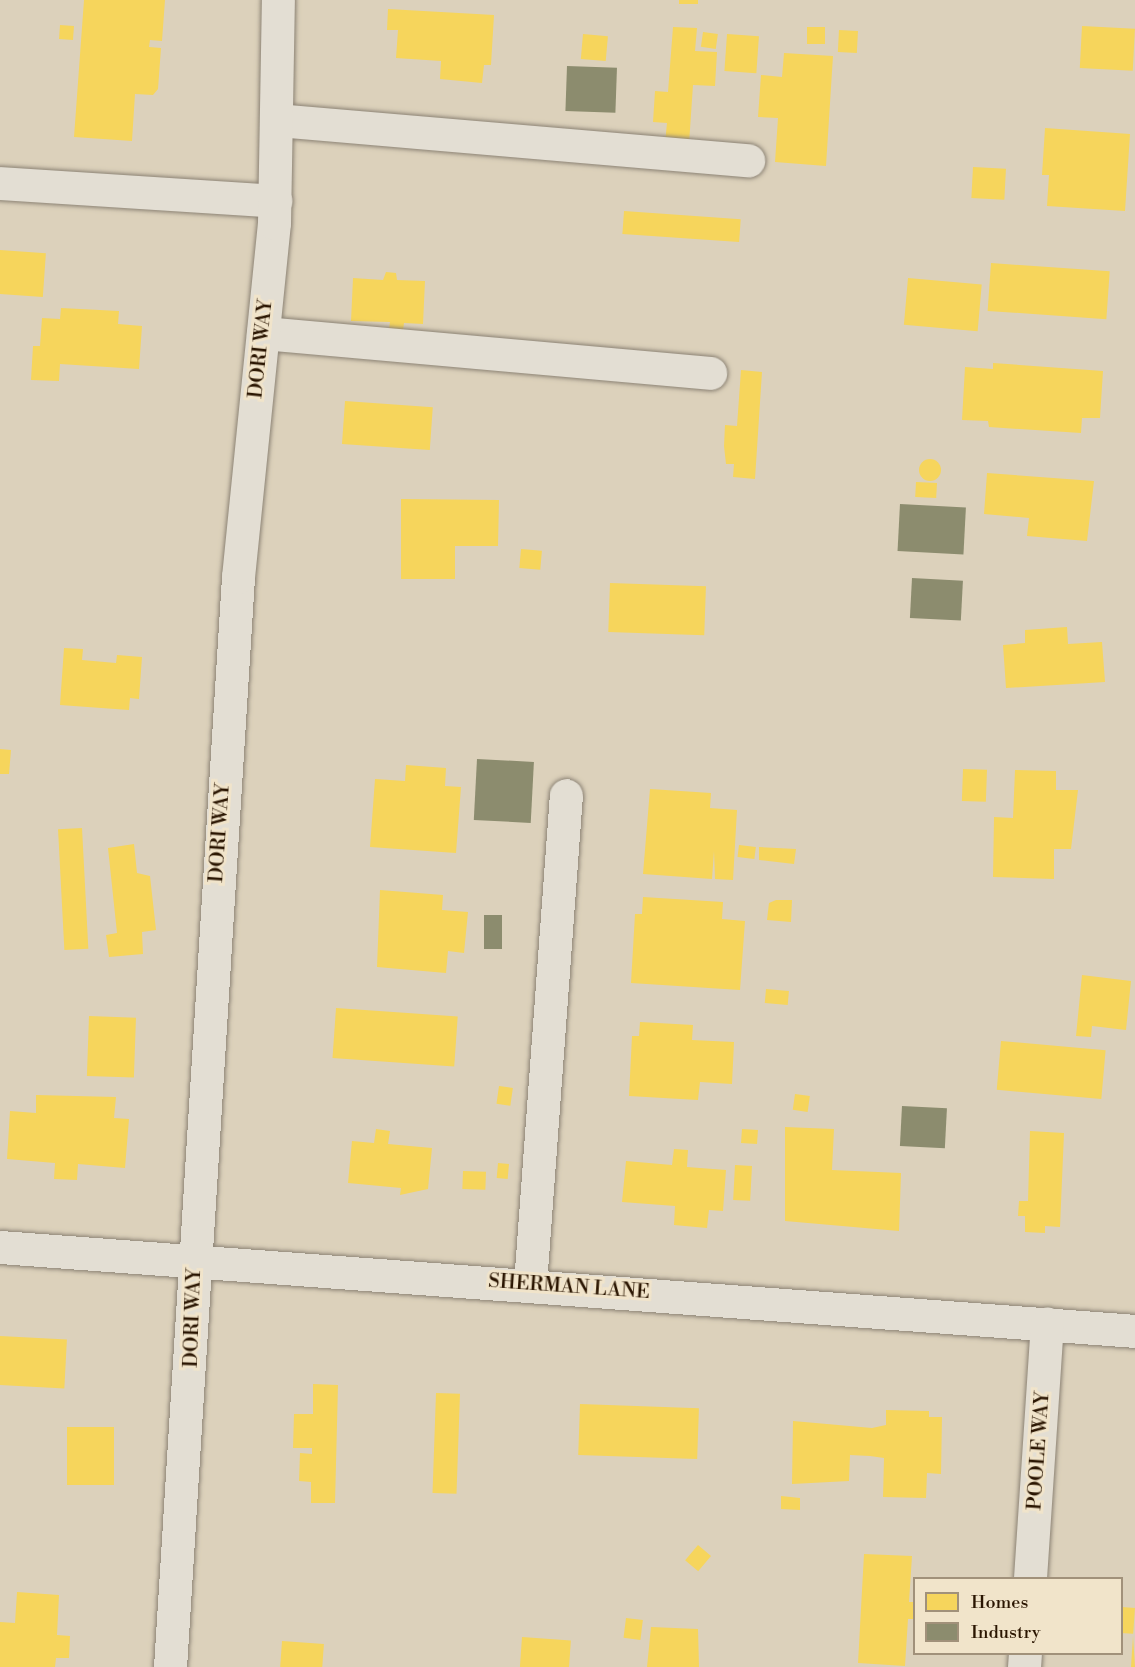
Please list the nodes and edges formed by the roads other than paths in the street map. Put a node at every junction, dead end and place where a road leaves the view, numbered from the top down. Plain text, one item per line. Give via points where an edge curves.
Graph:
1 (278, 0) edge
2 (278, 120) junction
3 (748, 160) dead end
4 (0, 183) edge
5 (275, 201) junction
6 (263, 333) junction
7 (710, 373) dead end
8 (566, 795) dead end
9 (0, 1246) edge
10 (195, 1264) junction
11 (530, 1284) junction
12 (1047, 1324) junction
13 (1135, 1331) edge
14 (1030, 1577) edge
15 (170, 1667) edge

1 - 2 street, DORI WAY
2 - 3 street
2 - 5 street, DORI WAY
4 - 5 street
5 - 6 street, DORI WAY
6 - 7 street
6 - 10 street, DORI WAY via 238,578
8 - 11 street
9 - 10 street, SHERMAN LANE
10 - 11 street, SHERMAN LANE
10 - 15 street, DORI WAY
11 - 12 street, SHERMAN LANE
12 - 13 street, SHERMAN LANE
12 - 14 street, POOLE WAY

